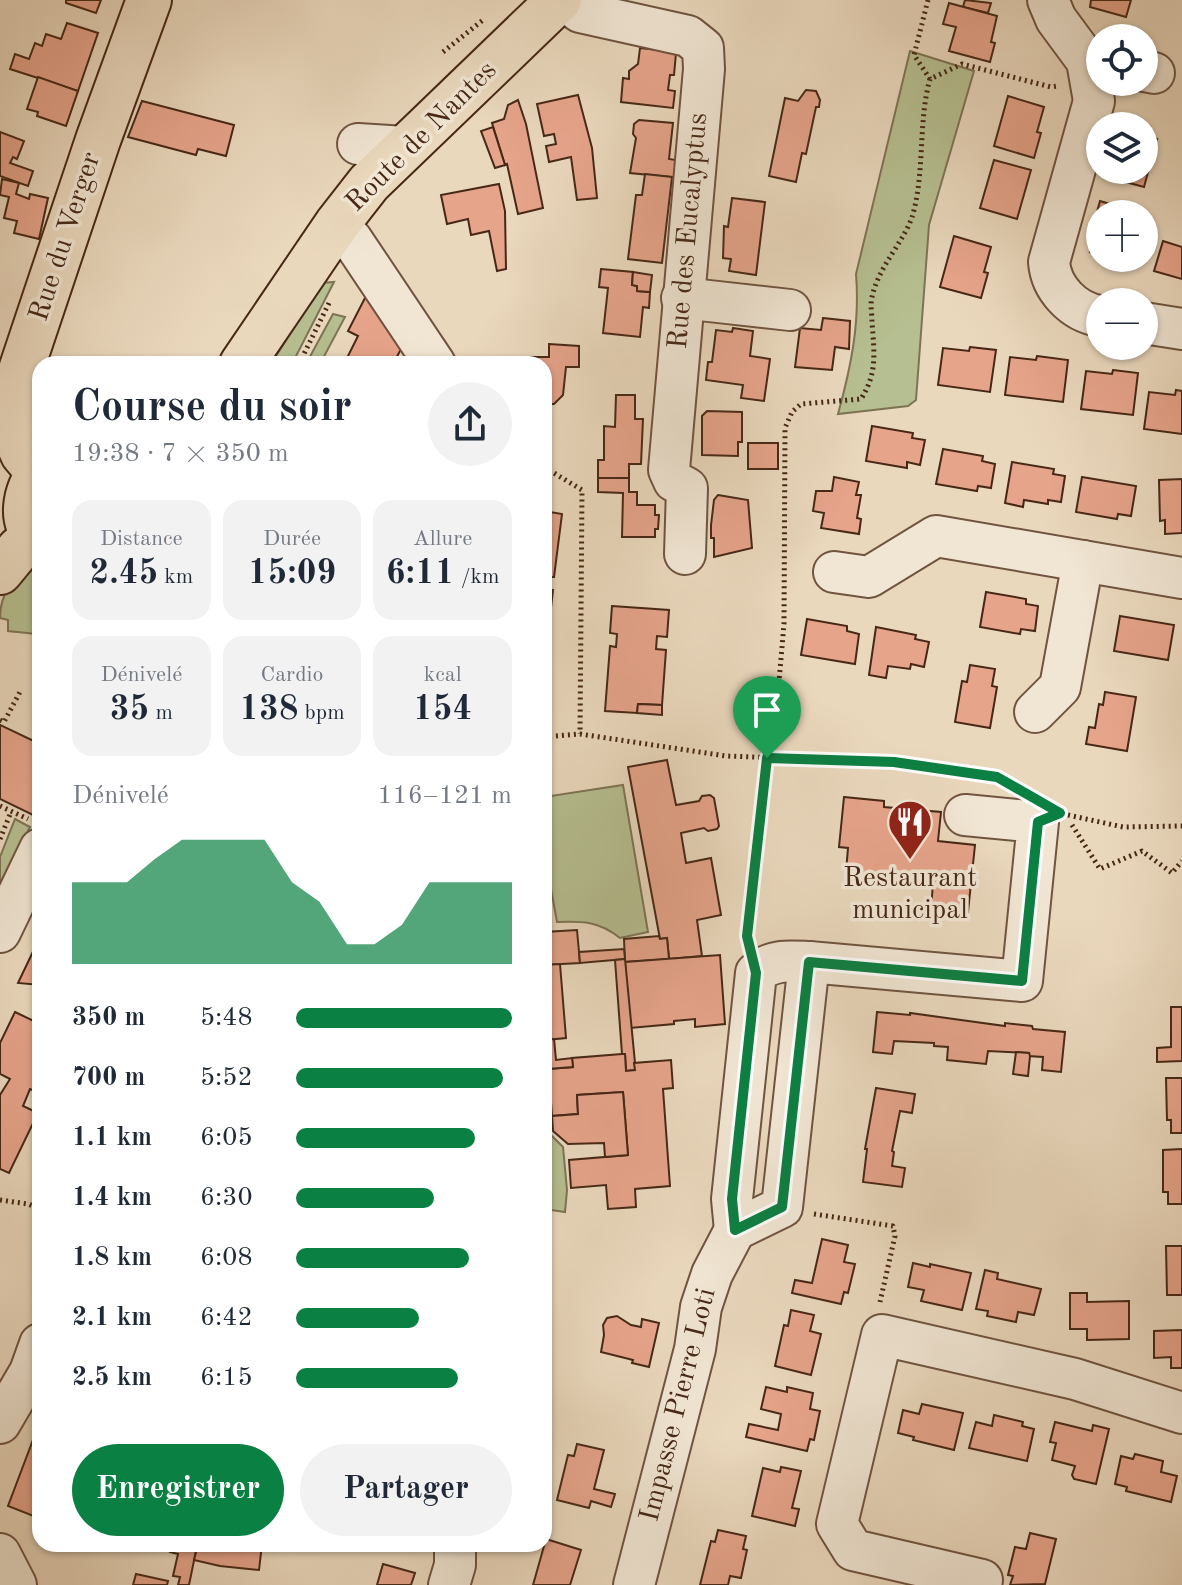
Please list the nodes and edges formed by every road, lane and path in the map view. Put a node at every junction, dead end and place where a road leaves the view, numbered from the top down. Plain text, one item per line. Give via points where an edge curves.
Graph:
1 (149, 0) edge
2 (928, 0) edge
3 (1048, 0) edge
4 (550, 4) edge
5 (1086, 61) edge
6 (1086, 72) edge
7 (930, 79) junction
8 (1094, 96) edge
9 (358, 144) dead end
10 (405, 147) junction
11 (337, 224) junction
12 (682, 298) junction
13 (332, 299) dead end
14 (790, 310) dead end
15 (1086, 313) edge
16 (1158, 325) edge
17 (1182, 329) edge
18 (247, 356) edge
19 (303, 356) edge
20 (430, 356) edge
21 (32, 464) edge
22 (552, 472) edge
23 (32, 485) edge
24 (32, 526) edge
25 (32, 541) edge
26 (685, 554) dead end
27 (1083, 561) junction
28 (0, 572) edge
29 (834, 572) dead end
30 (1182, 578) edge
31 (21, 690) dead end
32 (1035, 712) dead end
33 (0, 720) edge
34 (580, 734) junction
35 (552, 736) edge
36 (767, 758) junction
37 (0, 806) edge
38 (1042, 809) junction
39 (11, 812) junction
40 (965, 815) dead end
41 (32, 821) edge
42 (1182, 826) edge
43 (0, 839) edge
44 (1182, 861) edge
45 (32, 866) edge
46 (0, 932) edge
47 (809, 962) junction
48 (756, 973) junction
49 (0, 1200) edge
50 (32, 1206) edge
51 (782, 1207) junction
52 (735, 1230) junction
53 (882, 1335) junction
54 (32, 1366) edge
55 (1182, 1413) edge
56 (0, 1423) edge
57 (455, 1552) edge
58 (0, 1554) edge
59 (982, 1580) dead end
60 (16, 1585) edge
61 (449, 1585) edge
62 (634, 1585) edge

1 - 21 main road, Rue du Verger via 18,379 11,427
2 - 7 path via 914,55
3 - 5 street
4 - 10 main road, Route de Nantes
4 - 12 street, Rue des Eucalyptus via 688,36 703,48
6 - 7 path via 1051,87 962,64
7 - 36 path via 913,214 871,299 871,383 861,399 801,404 785,428 784,624
8 - 15 street via 1049,262 1050,276
9 - 10 street
10 - 11 main road, Route de Nantes
11 - 18 main road, Route de Nantes
11 - 20 street
12 - 14 street
12 - 26 street, Rue des Eucalyptus via 669,470 674,481 687,488
13 - 19 path
16 - 17 street
22 - 34 path via 582,490
23 - 24 main road via 25,510
25 - 28 main road
27 - 29 street via 936,536 869,577
27 - 30 street
27 - 32 street via 1060,687
31 - 33 path via 4,722
34 - 35 path
34 - 36 path
36 - 38 path via 894,762 997,777
36 - 48 path via 747,936
37 - 39 path
38 - 40 street
38 - 42 path via 1123,827
38 - 44 path via 1100,869 1142,851 1172,873
38 - 47 street via 1022,981
39 - 41 path
39 - 43 path
45 - 46 street
47 - 48 street via 779,961
47 - 51 street
48 - 52 street via 732,1199
49 - 50 path
51 - 52 street
51 - 53 path via 893,1226 879,1308
52 - 62 street, Impasse Pierre Loti via 701,1307 695,1349
53 - 55 street via 1075,1379
53 - 59 street via 837,1524 853,1550
54 - 56 street
57 - 61 street
58 - 60 street

